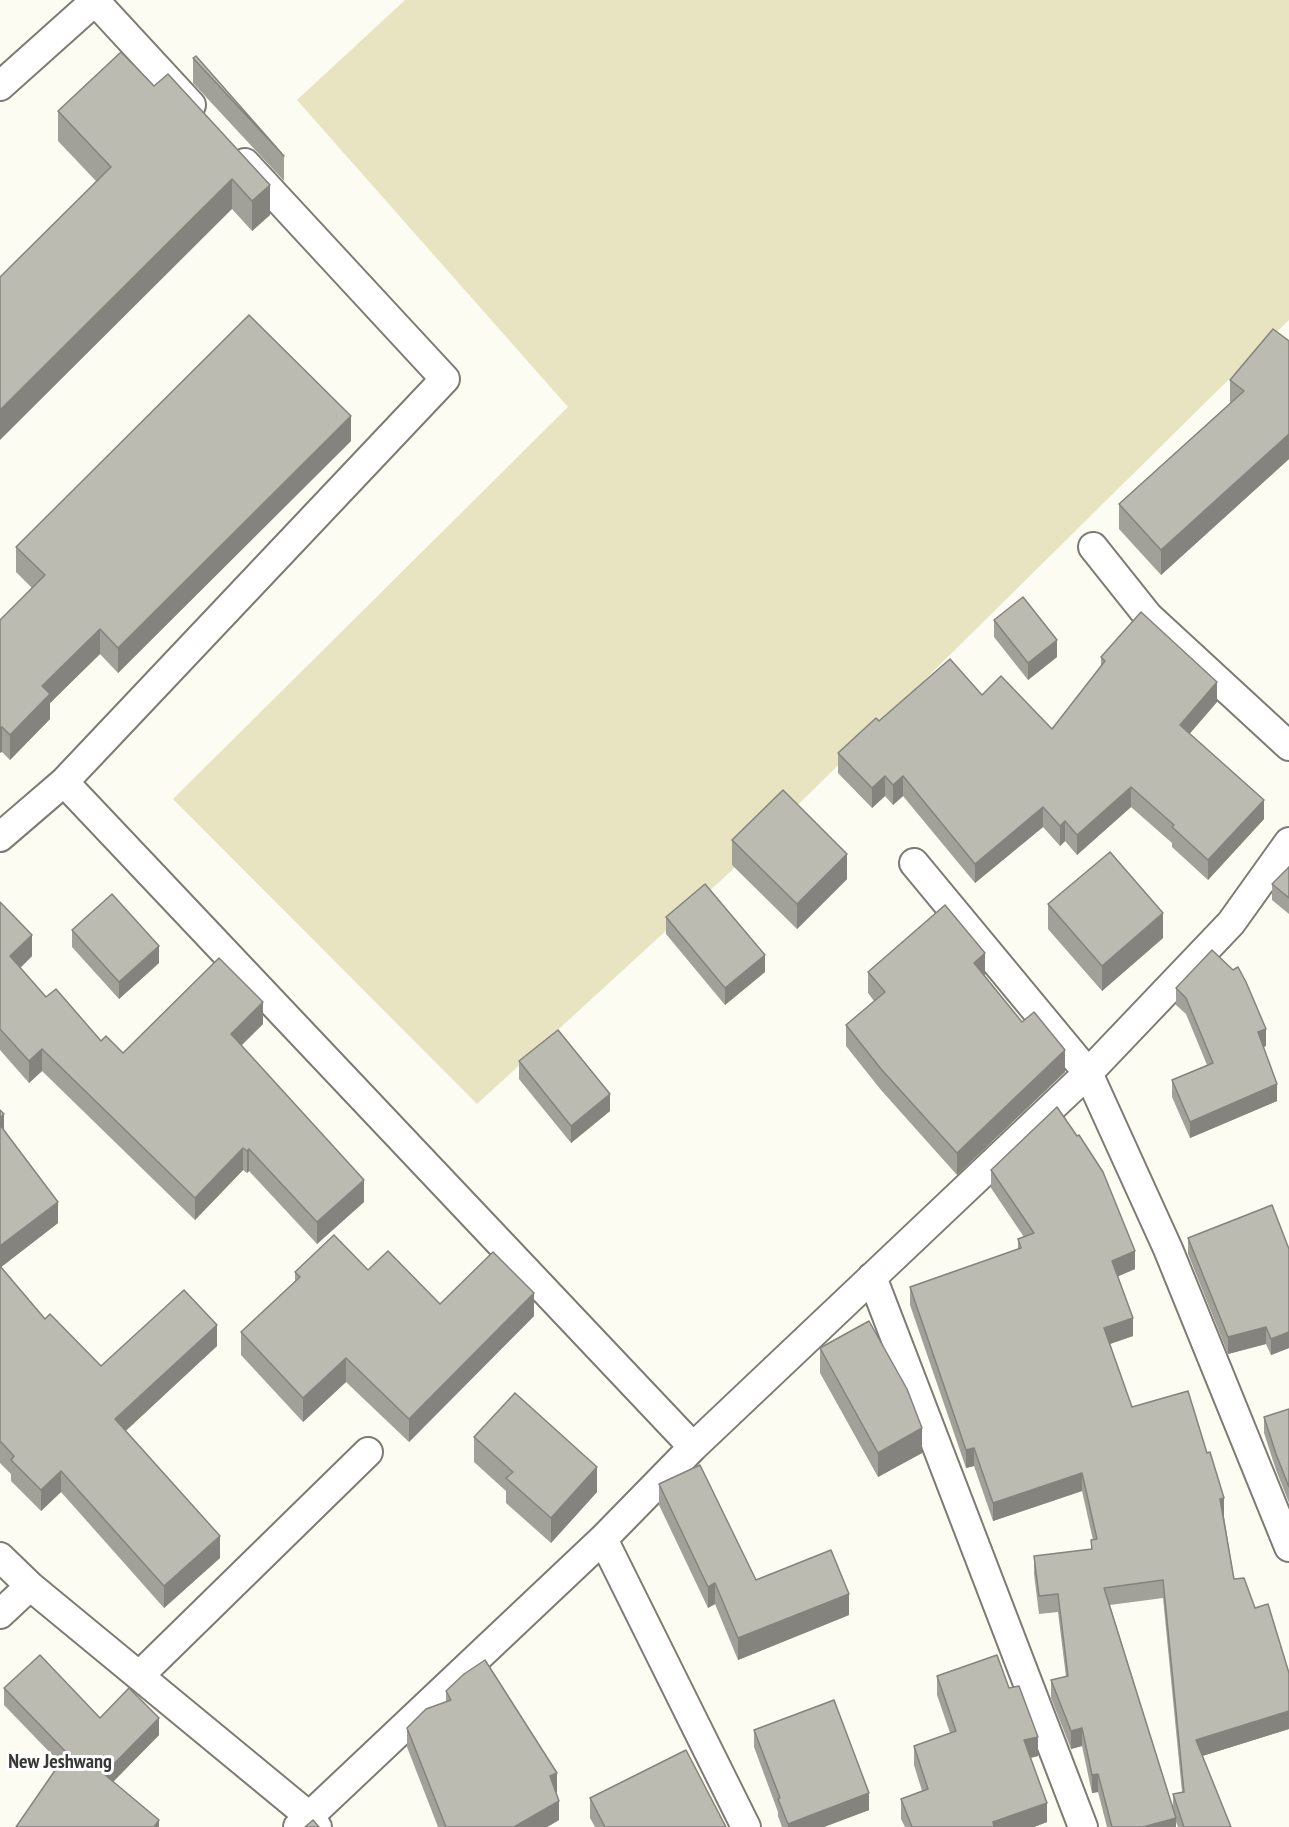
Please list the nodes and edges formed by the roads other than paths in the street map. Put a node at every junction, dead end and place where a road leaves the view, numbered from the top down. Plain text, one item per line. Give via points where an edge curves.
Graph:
1 (95, 1) edge
2 (0, 86) edge
3 (1094, 548) dead end
4 (1289, 747) edge
5 (64, 782) junction
6 (0, 837) edge
7 (1289, 842) edge
8 (914, 863) dead end
9 (1088, 1073) junction
10 (872, 1277) junction
11 (693, 1447) junction
12 (368, 1452) dead end
13 (603, 1539) junction
14 (1289, 1547) edge
15 (0, 1557) edge
16 (30, 1586) junction
17 (0, 1614) edge
18 (139, 1676) junction
19 (308, 1823) edge
20 (746, 1827) edge
21 (1083, 1827) edge

1 - 2 street
1 - 5 street via 446,380
3 - 4 street via 1148,616
5 - 6 street
5 - 11 street
7 - 9 street via 1231,923
8 - 9 street
9 - 10 street
9 - 14 street via 1168,1250
10 - 11 street
10 - 21 street
11 - 13 street
12 - 18 street
13 - 19 street
13 - 20 street
15 - 16 street
16 - 17 street
16 - 18 street
18 - 19 street

